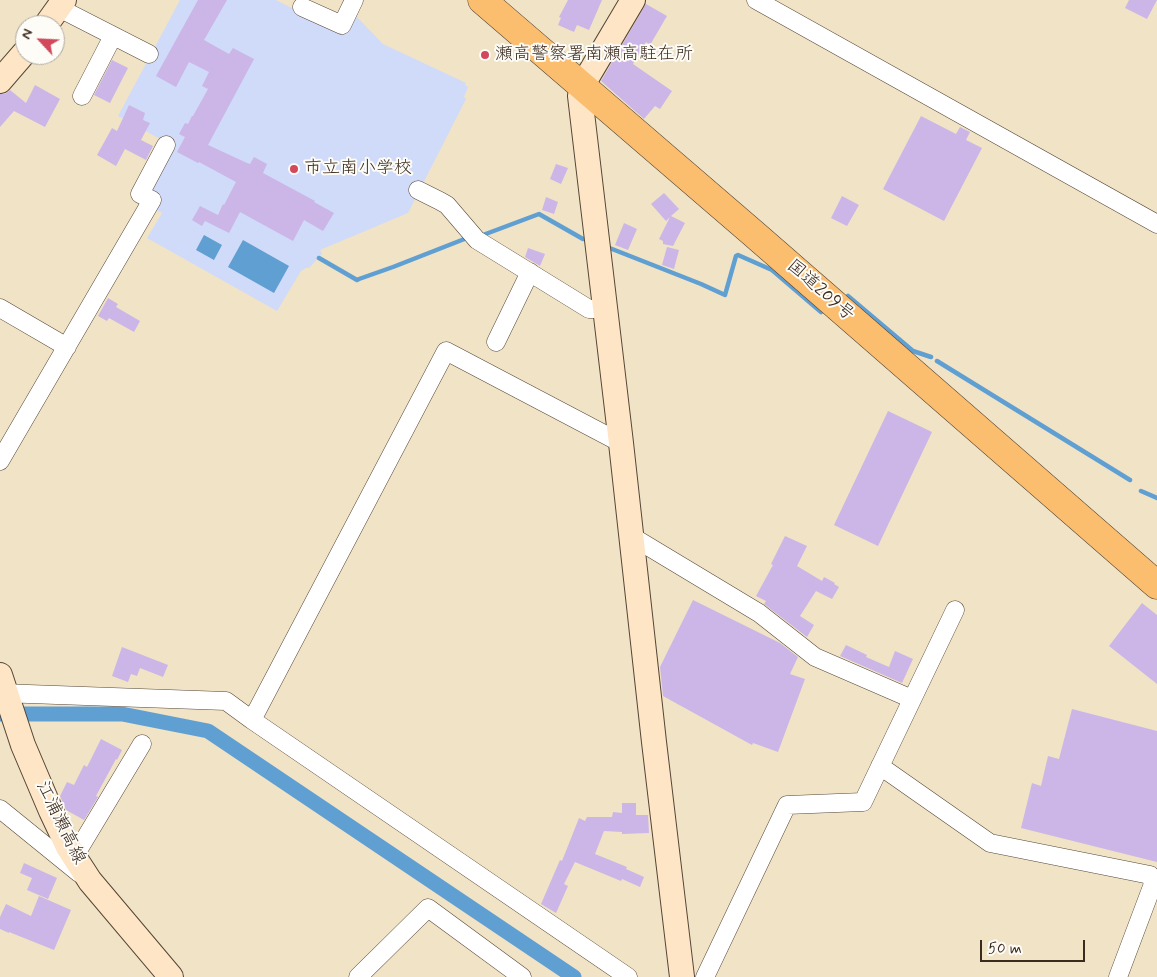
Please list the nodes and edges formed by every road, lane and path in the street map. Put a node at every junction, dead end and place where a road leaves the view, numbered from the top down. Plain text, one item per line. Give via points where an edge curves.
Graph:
1 (354, 0) edge
2 (482, 0) edge
3 (633, 0) edge
4 (756, 0) edge
5 (302, 7) dead end
6 (56, 11) edge
7 (113, 36) junction
8 (149, 54) dead end
9 (15, 64) edge
10 (0, 81) edge
11 (582, 86) junction
12 (82, 96) dead end
13 (166, 145) dead end
14 (418, 190) dead end
15 (1157, 224) edge
16 (530, 272) junction
17 (0, 308) edge
18 (605, 309) junction
19 (496, 342) dead end
20 (67, 346) junction
21 (621, 443) junction
22 (0, 461) edge
23 (631, 536) junction
24 (1157, 585) edge
25 (955, 610) dead end
26 (4, 691) edge
27 (912, 699) junction
28 (252, 720) junction
29 (142, 744) dead end
30 (880, 766) junction
31 (0, 809) edge
32 (74, 857) junction
33 (90, 881) junction
34 (171, 977) edge
35 (358, 977) edge
36 (522, 977) edge
37 (628, 977) edge
38 (682, 977) edge
39 (706, 977) edge
40 (1118, 977) edge

1 - 5 street via 342,25
2 - 11 highway, 国道209号
3 - 11 street
4 - 15 street
6 - 7 street
7 - 8 street
7 - 12 street
9 - 10 street
11 - 18 street via 581,113
11 - 24 highway, 国道209号
13 - 20 street via 140,194 152,200
14 - 16 street via 447,205 477,240
16 - 18 street via 589,309
16 - 19 street
17 - 20 street
18 - 21 street
20 - 22 street
21 - 23 street
21 - 28 street via 446,351
23 - 27 street via 759,612 815,657
23 - 38 street
25 - 27 street
26 - 28 street via 226,701
26 - 32 street, 江浦瀬高線 via 51,811
27 - 30 street
28 - 37 street
29 - 32 street
30 - 39 street via 863,802 787,805
30 - 40 street via 990,843 1150,875 1153,884
31 - 33 street
32 - 33 street, 江浦瀬高線
33 - 34 street, 江浦瀬高線
35 - 36 street via 428,908

